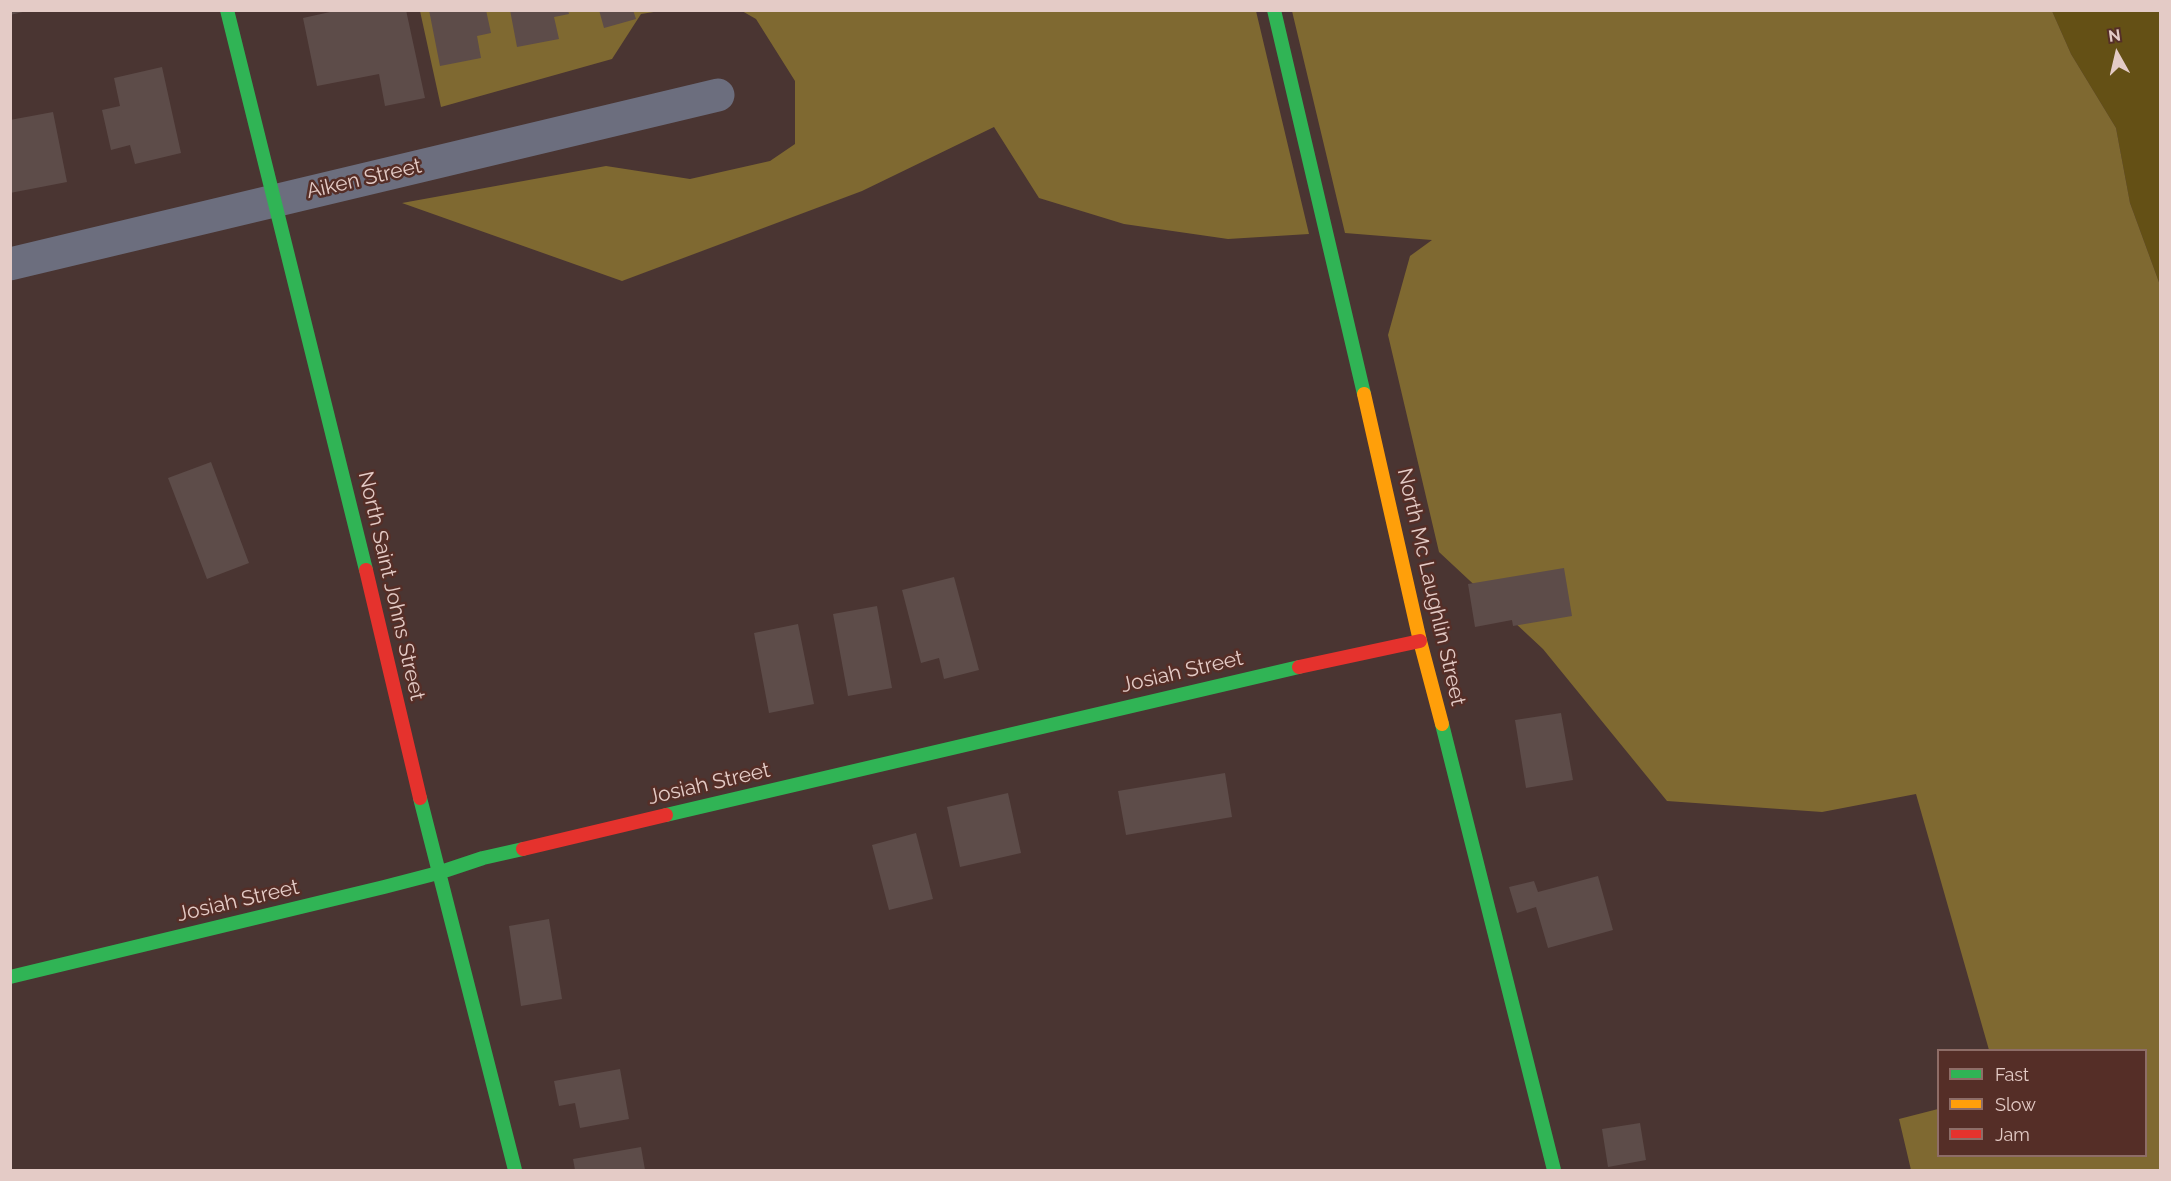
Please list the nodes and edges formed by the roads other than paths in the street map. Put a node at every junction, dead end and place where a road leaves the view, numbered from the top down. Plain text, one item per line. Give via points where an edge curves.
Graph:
1 (227, 10) edge
2 (1274, 10) edge
3 (718, 94) dead end
4 (274, 201) junction
5 (10, 264) edge
6 (1420, 641) junction
7 (438, 873) junction
8 (10, 977) edge
9 (515, 1170) edge
10 (1554, 1170) edge

1 - 4 street, North Saint Johns Street
2 - 6 street, North Mc Laughlin Street
3 - 4 street, Aiken Street
4 - 5 street, Aiken Street
4 - 7 street, North Saint Johns Street
6 - 7 street, Josiah Street via 494,855
6 - 10 street, North Mc Laughlin Street
7 - 8 street, Josiah Street
7 - 9 street, North Saint Johns Street

